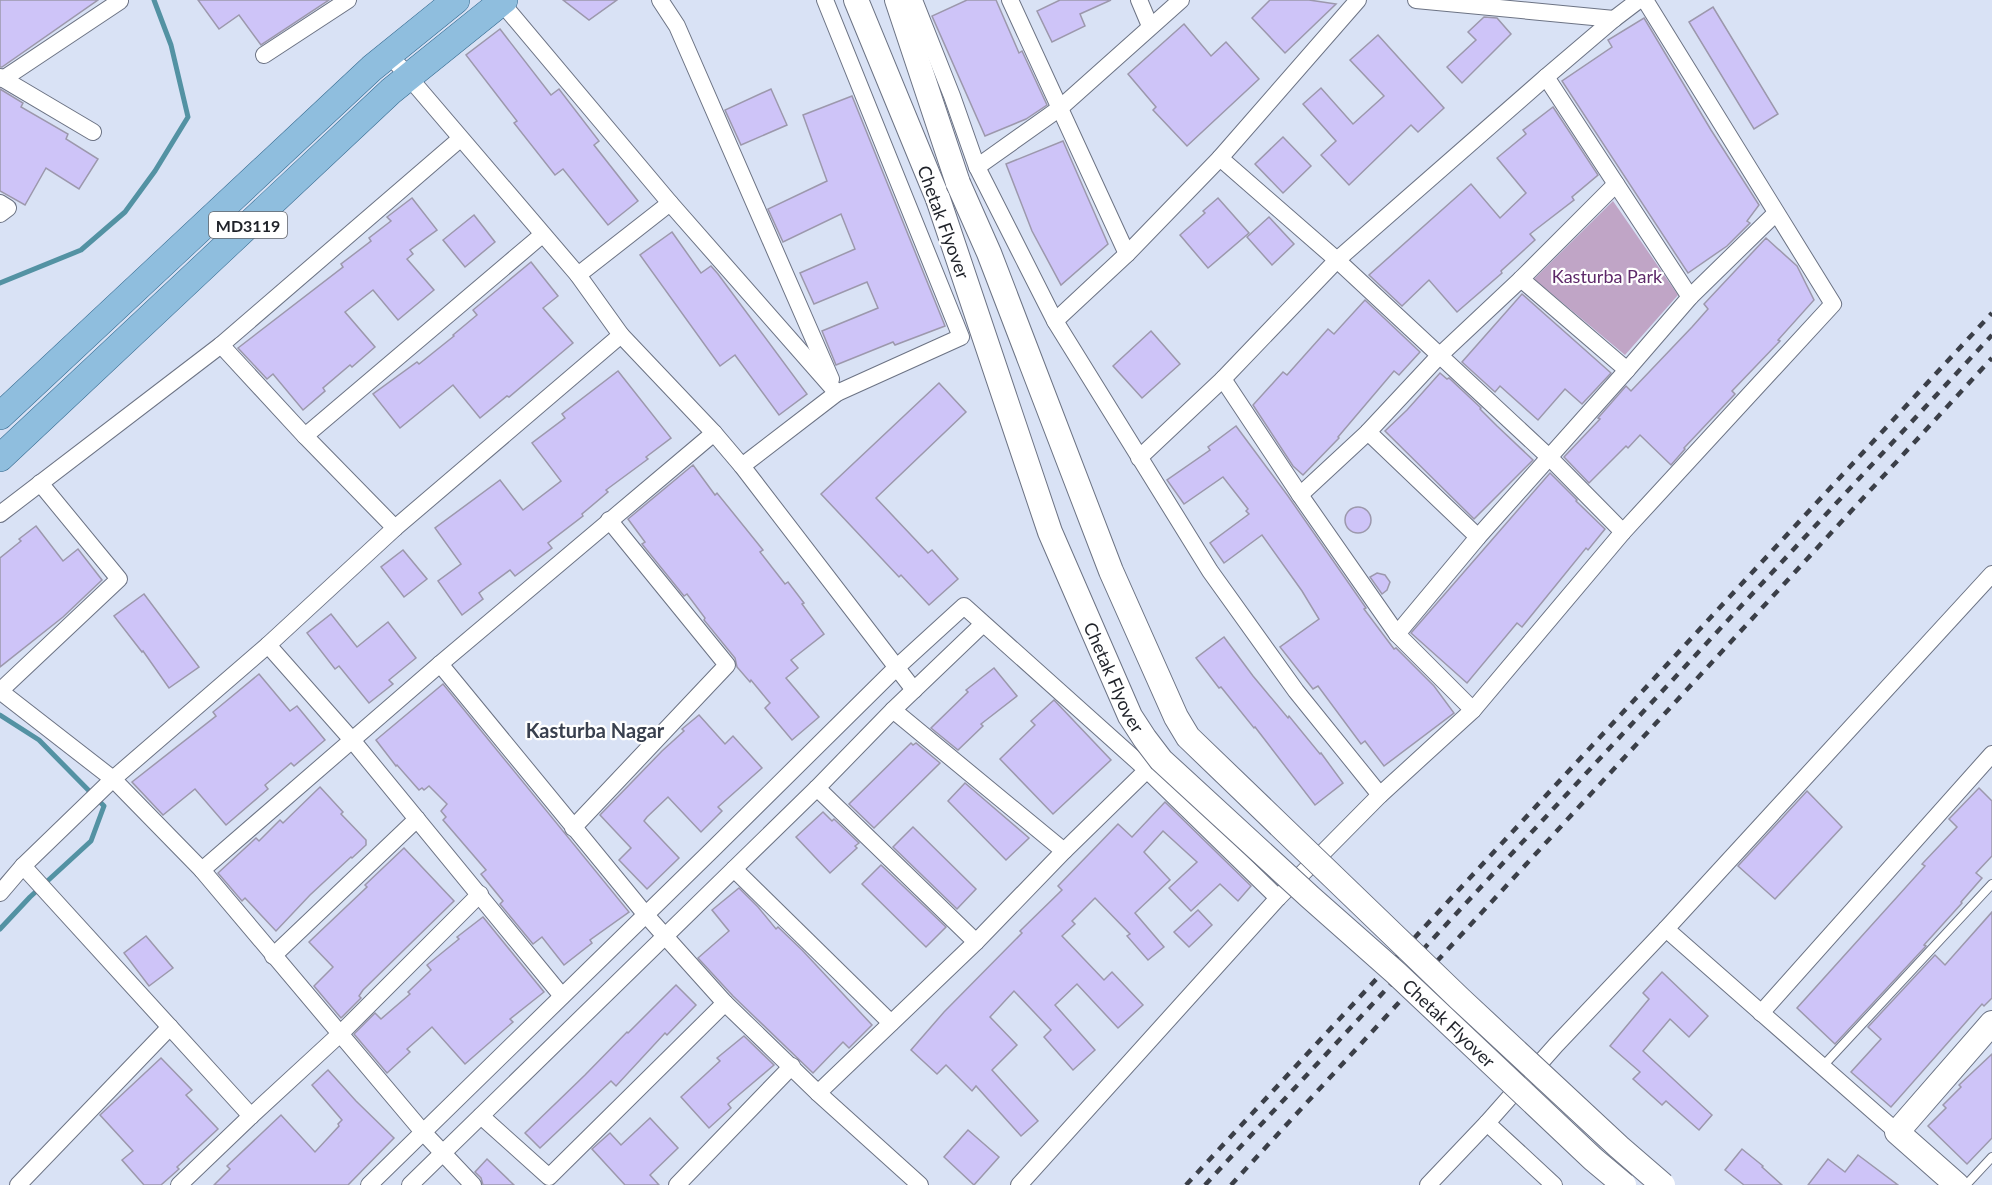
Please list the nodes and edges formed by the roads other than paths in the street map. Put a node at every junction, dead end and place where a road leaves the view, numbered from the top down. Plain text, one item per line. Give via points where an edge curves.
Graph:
1 (348, 0) edge
2 (456, 0) edge
3 (660, 0) edge
4 (825, 0) edge
5 (856, 0) edge
6 (897, 0) edge
7 (914, 0) edge
8 (1010, 0) edge
9 (1139, 0) edge
10 (1181, 0) edge
11 (1358, 0) edge
12 (1416, 0) edge
13 (1639, 0) edge
14 (1645, 0) edge
15 (120, 1) edge
16 (503, 1) edge
17 (1614, 19) junction
18 (1150, 27) junction
19 (389, 54) junction
20 (264, 55) dead end
21 (1546, 77) junction
22 (2, 78) edge
23 (408, 78) junction
24 (1060, 108) junction
25 (93, 132) dead end
26 (460, 139) junction
27 (1220, 158) junction
28 (977, 167) junction
29 (1616, 184) junction
30 (0, 203) edge
31 (670, 203) junction
32 (1776, 213) junction
33 (0, 214) edge
34 (542, 235) junction
35 (1126, 254) junction
36 (1337, 260) junction
37 (578, 275) junction
38 (1521, 279) junction
39 (1690, 297) junction
40 (1055, 321) junction
41 (621, 335) junction
42 (221, 345) junction
43 (1438, 357) junction
44 (1627, 370) junction
45 (1223, 379) junction
46 (837, 393) junction
47 (0, 416) edge
48 (1368, 432) junction
49 (714, 433) junction
50 (305, 436) junction
51 (0, 458) edge
52 (1139, 458) junction
53 (1550, 458) junction
54 (742, 466) junction
55 (40, 483) junction
56 (1299, 495) junction
57 (0, 514) edge
58 (609, 520) junction
59 (395, 528) junction
60 (1623, 532) junction
61 (1478, 537) junction
62 (1992, 574) edge
63 (983, 624) junction
64 (1397, 634) junction
65 (268, 645) junction
66 (440, 664) junction
67 (896, 668) junction
68 (914, 690) junction
69 (893, 710) junction
70 (1473, 710) junction
71 (352, 740) junction
72 (1990, 760) edge
73 (1147, 770) junction
74 (113, 779) junction
75 (816, 788) junction
76 (1380, 795) junction
77 (417, 819) junction
78 (573, 828) junction
79 (1064, 851) junction
80 (23, 866) junction
81 (734, 869) junction
82 (202, 870) junction
83 (1992, 884) edge
84 (0, 893) edge
85 (480, 894) junction
86 (1278, 898) junction
87 (646, 915) junction
88 (1666, 929) junction
89 (664, 935) junction
90 (976, 942) junction
91 (273, 956) junction
92 (562, 996) junction
93 (725, 1003) junction
94 (1761, 1013) junction
95 (891, 1023) junction
96 (1992, 1023) edge
97 (170, 1027) junction
98 (340, 1034) junction
99 (792, 1066) junction
100 (1822, 1067) junction
101 (818, 1093) junction
102 (251, 1116) junction
103 (481, 1116) junction
104 (1487, 1123) junction
105 (423, 1132) junction
106 (1897, 1132) junction
107 (442, 1153) junction
108 (1992, 1157) edge
109 (18, 1185) edge
110 (179, 1185) edge
111 (369, 1185) edge
112 (410, 1185) edge
113 (473, 1185) edge
114 (677, 1185) edge
115 (920, 1185) edge
116 (1019, 1185) edge
117 (1428, 1185) edge
118 (1554, 1185) edge
119 (1624, 1185) edge
120 (1663, 1185) edge
121 (1957, 1185) edge
122 (1966, 1185) edge

1 - 20 street
2 - 19 main road, MD3119
3 - 46 street via 677,26
4 - 46 street via 961,337
5 - 119 main road, Chetak Flyover, bridge via 938,199 1050,532 1130,716 1145,740 1161,760
6 - 120 main road, Chetak Flyover, bridge via 958,183 1111,571 1188,737 1460,999
7 - 28 street
8 - 24 street
9 - 18 street
10 - 18 street
11 - 27 street
12 - 17 street
13 - 17 street
14 - 32 street
15 - 22 street
16 - 23 main road, MD3119
16 - 31 street
17 - 21 street
18 - 24 street
19 - 23 street
19 - 47 main road, MD3119
21 - 29 street
21 - 36 street
22 - 25 street
23 - 26 street
23 - 51 main road, MD3119
24 - 28 street
24 - 35 street
26 - 34 street
26 - 42 street
27 - 35 street
27 - 36 street
28 - 40 street
29 - 38 street
29 - 39 street
30 - 33 street via 8,208
31 - 37 street
31 - 46 street
32 - 39 street
32 - 60 street via 1833,304
34 - 37 street
34 - 50 street
35 - 40 street
36 - 43 street
36 - 45 street
37 - 41 street
38 - 43 street
38 - 44 street
39 - 44 street
40 - 52 street
41 - 49 street
41 - 59 street
42 - 50 street
42 - 55 street
43 - 48 street
43 - 53 street
44 - 53 street
45 - 52 street
45 - 56 street
46 - 54 street
48 - 56 street
48 - 61 street
49 - 54 street
49 - 58 street
50 - 59 street
52 - 76 street via 1210,571 1296,691
53 - 60 street
53 - 61 street
54 - 67 street
55 - 57 street
55 - 74 street via 119,579 0,691
56 - 64 street
58 - 66 street
58 - 78 street via 727,665
59 - 65 street
60 - 70 street
61 - 64 street
62 - 88 street
63 - 67 street via 964,606
63 - 68 street
63 - 73 street
64 - 70 street
65 - 71 street
65 - 74 street
66 - 71 street
66 - 78 street
67 - 68 street
67 - 87 street
68 - 69 street
69 - 75 street
69 - 79 street
70 - 76 street
71 - 77 street
71 - 82 street
72 - 94 street
73 - 79 street
73 - 86 street
74 - 80 street
74 - 82 street
75 - 81 street
75 - 90 street
76 - 86 street
77 - 85 street
77 - 91 street
78 - 87 street
79 - 90 street
80 - 84 street
80 - 97 street
81 - 89 street
81 - 95 street
82 - 91 street
83 - 100 lane
85 - 92 street
85 - 98 street
86 - 116 street
87 - 89 street
87 - 92 street
88 - 94 street
88 - 104 street
89 - 93 street
89 - 103 street
90 - 95 street
91 - 98 street
92 - 105 street
93 - 99 street
93 - 103 street via 549,1177
94 - 100 street
95 - 101 street
96 - 106 main road
97 - 102 street
97 - 109 street
98 - 102 street
98 - 105 street
99 - 101 street
99 - 114 street
100 - 106 street
101 - 115 street
102 - 110 street
103 - 107 street
104 - 117 street
104 - 118 street
105 - 107 street
105 - 111 street
106 - 121 main road
107 - 112 street
107 - 113 street
108 - 122 lane

